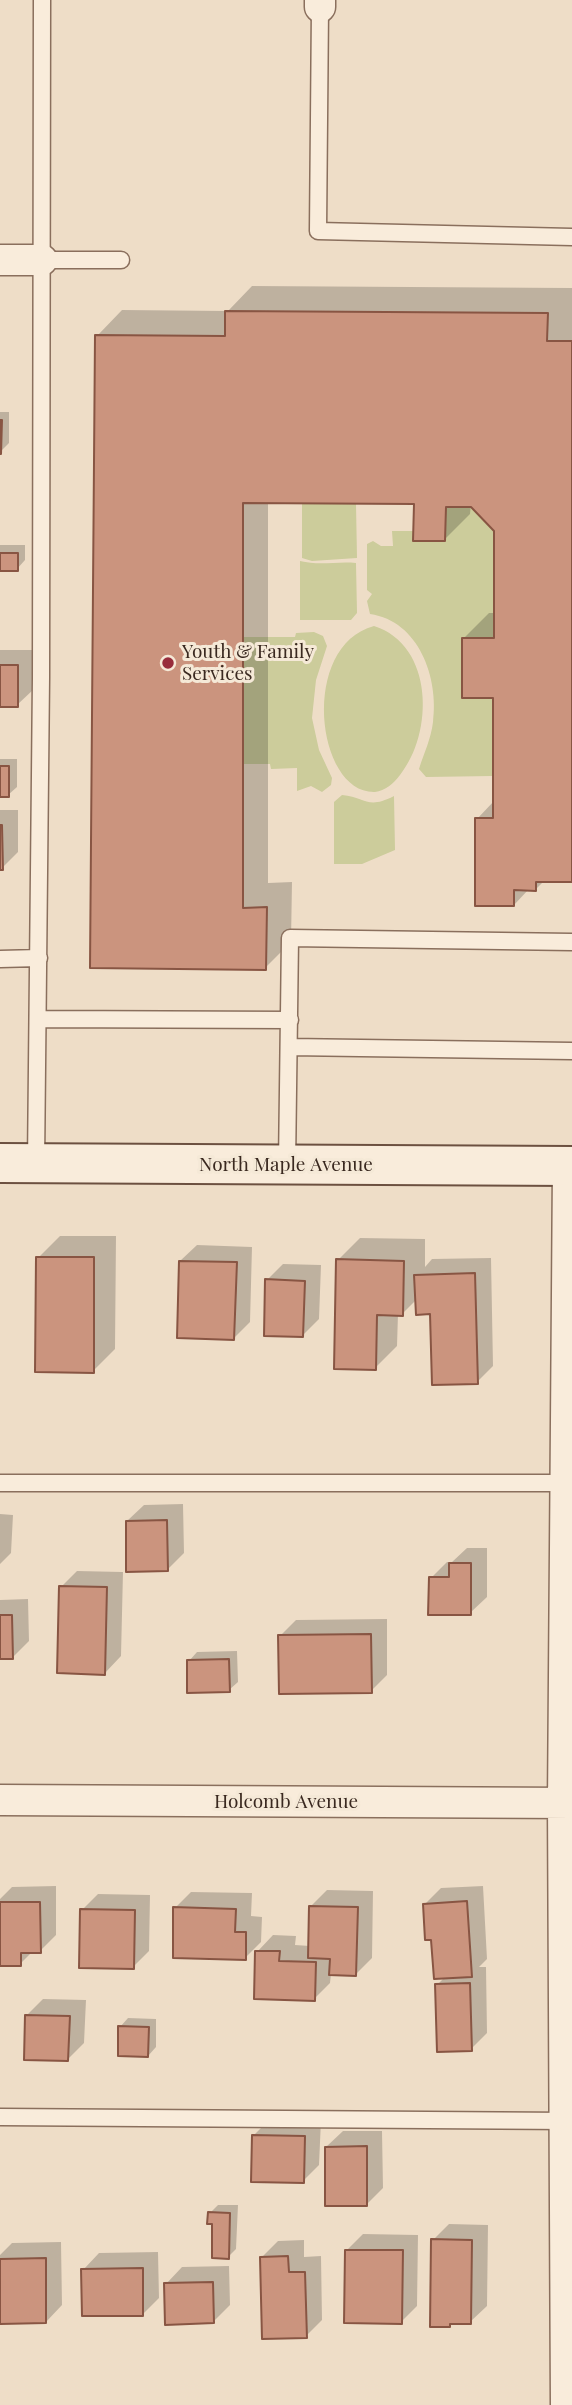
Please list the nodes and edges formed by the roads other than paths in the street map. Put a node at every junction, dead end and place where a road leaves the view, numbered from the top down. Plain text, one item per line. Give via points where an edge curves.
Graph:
1 (42, 0) edge
2 (320, 4) edge
3 (572, 237) edge
4 (0, 260) edge
5 (42, 260) junction
6 (121, 260) dead end
7 (572, 942) edge
8 (0, 958) edge
9 (39, 958) junction
10 (39, 1019) junction
11 (290, 1020) junction
12 (290, 1047) junction
13 (572, 1051) edge
14 (18, 1163) edge
15 (287, 1165) junction
16 (570, 1166) edge
17 (0, 1483) edge
18 (569, 1483) edge
19 (0, 1800) edge
20 (567, 1803) edge
21 (0, 2117) edge
22 (568, 2121) edge
23 (566, 2405) edge

1 - 5 lane
2 - 3 lane via 318,231
4 - 5 street
5 - 6 lane
5 - 9 lane
7 - 11 lane via 290,938
8 - 9 lane
9 - 10 lane
10 - 11 lane
10 - 14 lane
11 - 12 lane
12 - 13 lane
12 - 15 lane
14 - 15 street, North Maple Avenue
15 - 16 street, North Maple Avenue
16 - 18 street
17 - 18 lane
18 - 20 street
19 - 20 street, Holcomb Avenue
20 - 22 street
21 - 22 lane
22 - 23 street

